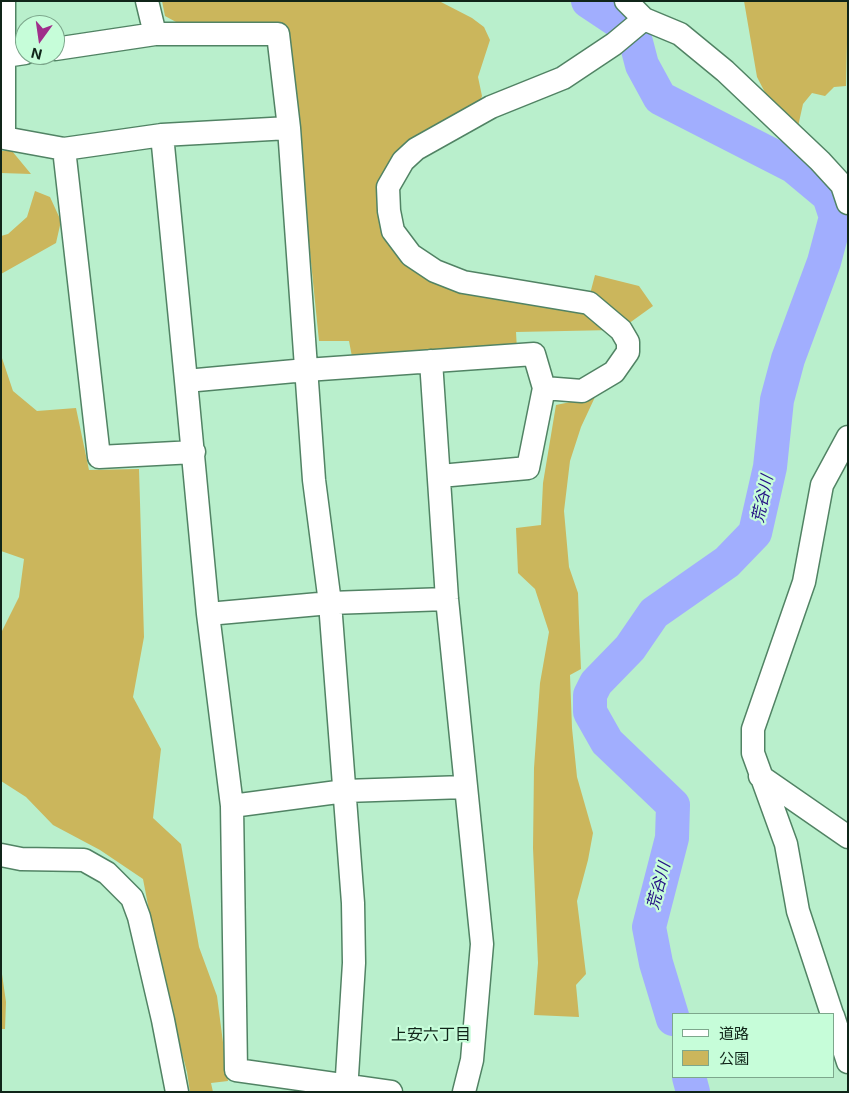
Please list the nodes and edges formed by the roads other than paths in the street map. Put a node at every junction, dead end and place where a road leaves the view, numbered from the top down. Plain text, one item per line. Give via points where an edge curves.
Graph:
1 (4, 1) edge
2 (147, 1) edge
3 (626, 1) edge
4 (644, 19) junction
5 (155, 34) junction
6 (65, 48) edge
7 (15, 55) edge
8 (288, 128) junction
9 (162, 135) junction
10 (64, 149) junction
11 (848, 203) edge
12 (431, 361) junction
13 (306, 370) junction
14 (186, 381) junction
15 (544, 388) junction
16 (848, 436) edge
17 (194, 452) junction
18 (440, 476) junction
19 (447, 599) junction
20 (330, 603) junction
21 (208, 614) junction
22 (760, 776) junction
23 (465, 787) junction
24 (345, 791) junction
25 (232, 806) junction
26 (848, 837) edge
27 (1, 855) edge
28 (831, 1013) edge
29 (834, 1021) edge
30 (848, 1062) edge
31 (347, 1089) edge
32 (178, 1092) edge
33 (391, 1092) edge
34 (464, 1092) edge

1 - 7 street
2 - 5 street
3 - 4 street
4 - 11 street via 680,34 725,71 820,161 842,185
4 - 15 street via 614,44 563,78 491,108 416,149 403,161 388,187 393,231 411,255 435,271 463,282 589,303 621,330 628,342 628,352 614,372 582,392
5 - 6 street
5 - 8 street via 278,34
7 - 10 street via 4,138
8 - 9 street
8 - 13 street
9 - 10 street
9 - 14 street
10 - 17 street via 99,457
12 - 13 street
12 - 15 street via 534,354
12 - 18 street
13 - 14 street
13 - 20 street via 314,480
14 - 17 street
15 - 18 street via 528,468
16 - 22 street via 822,484 804,582 753,728 753,753
17 - 21 street
18 - 19 street
19 - 20 street
19 - 23 street
20 - 21 street
20 - 24 street
21 - 25 street
22 - 26 street
22 - 28 street via 786,844 798,911
23 - 24 street
23 - 34 street via 482,944 472,1060
24 - 25 street
24 - 31 street via 354,963
25 - 31 street via 236,1070
27 - 32 street via 21,859 84,860 107,873 132,898
29 - 30 street
31 - 33 street

